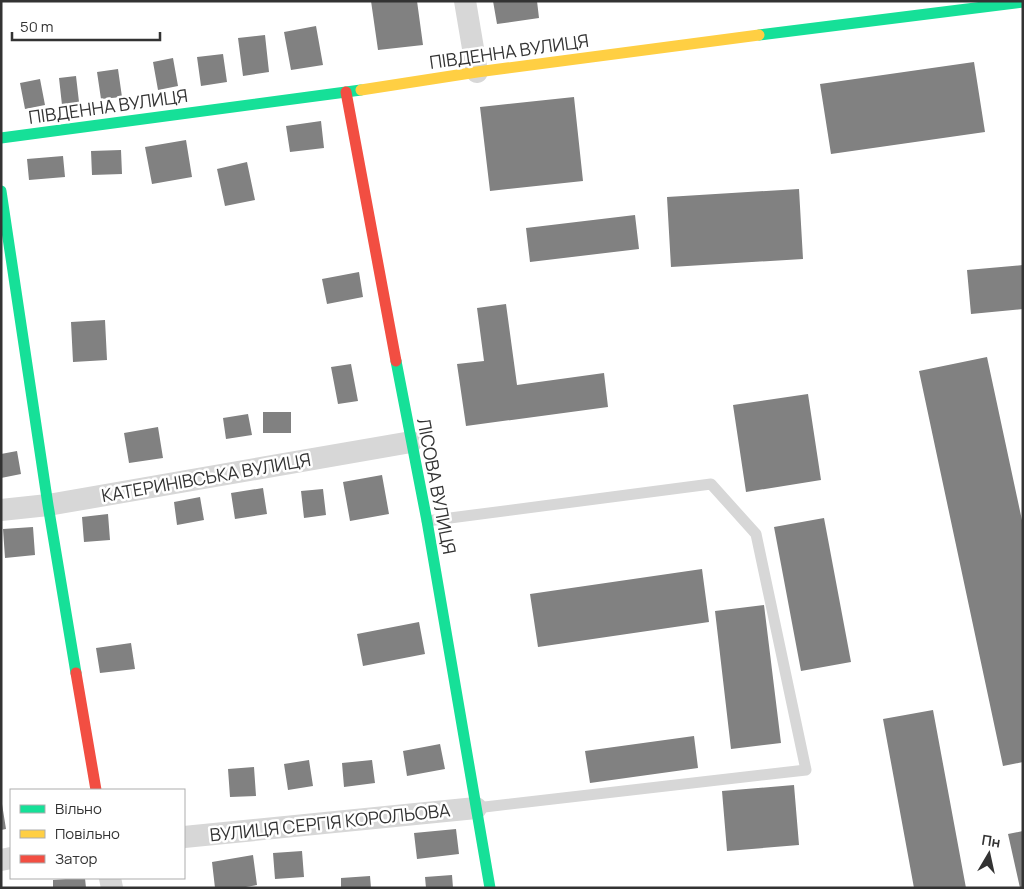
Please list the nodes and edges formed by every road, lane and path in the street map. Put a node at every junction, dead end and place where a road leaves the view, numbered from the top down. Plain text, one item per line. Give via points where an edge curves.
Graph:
1 (465, 1) edge
2 (1023, 2) edge
3 (477, 72) junction
4 (346, 92) junction
5 (1, 138) edge
6 (1, 190) edge
7 (411, 442) junction
8 (48, 505) junction
9 (1, 510) edge
10 (427, 521) junction
11 (96, 789) edge
12 (476, 808) junction
13 (185, 837) edge
14 (490, 888) edge

1 - 3 street
2 - 3 street, ПІВДЕННА ВУЛИЦЯ
3 - 4 street, ПІВДЕННА ВУЛИЦЯ
4 - 5 street, ПІВДЕННА ВУЛИЦЯ
4 - 7 street, ЛІСОВА ВУЛИЦЯ
6 - 8 street
7 - 8 street, КАТЕРИНІВСЬКА ВУЛИЦЯ
7 - 10 street, ЛІСОВА ВУЛИЦЯ
8 - 9 street, КАТЕРИНІВСЬКА ВУЛИЦЯ
8 - 11 street
10 - 12 street, ЛІСОВА ВУЛИЦЯ
10 - 12 lane via 710,484 756,534 806,770
12 - 13 street, ВУЛИЦЯ СЕРГІЯ КОРОЛЬОВА
12 - 14 street, ЛІСОВА ВУЛИЦЯ

